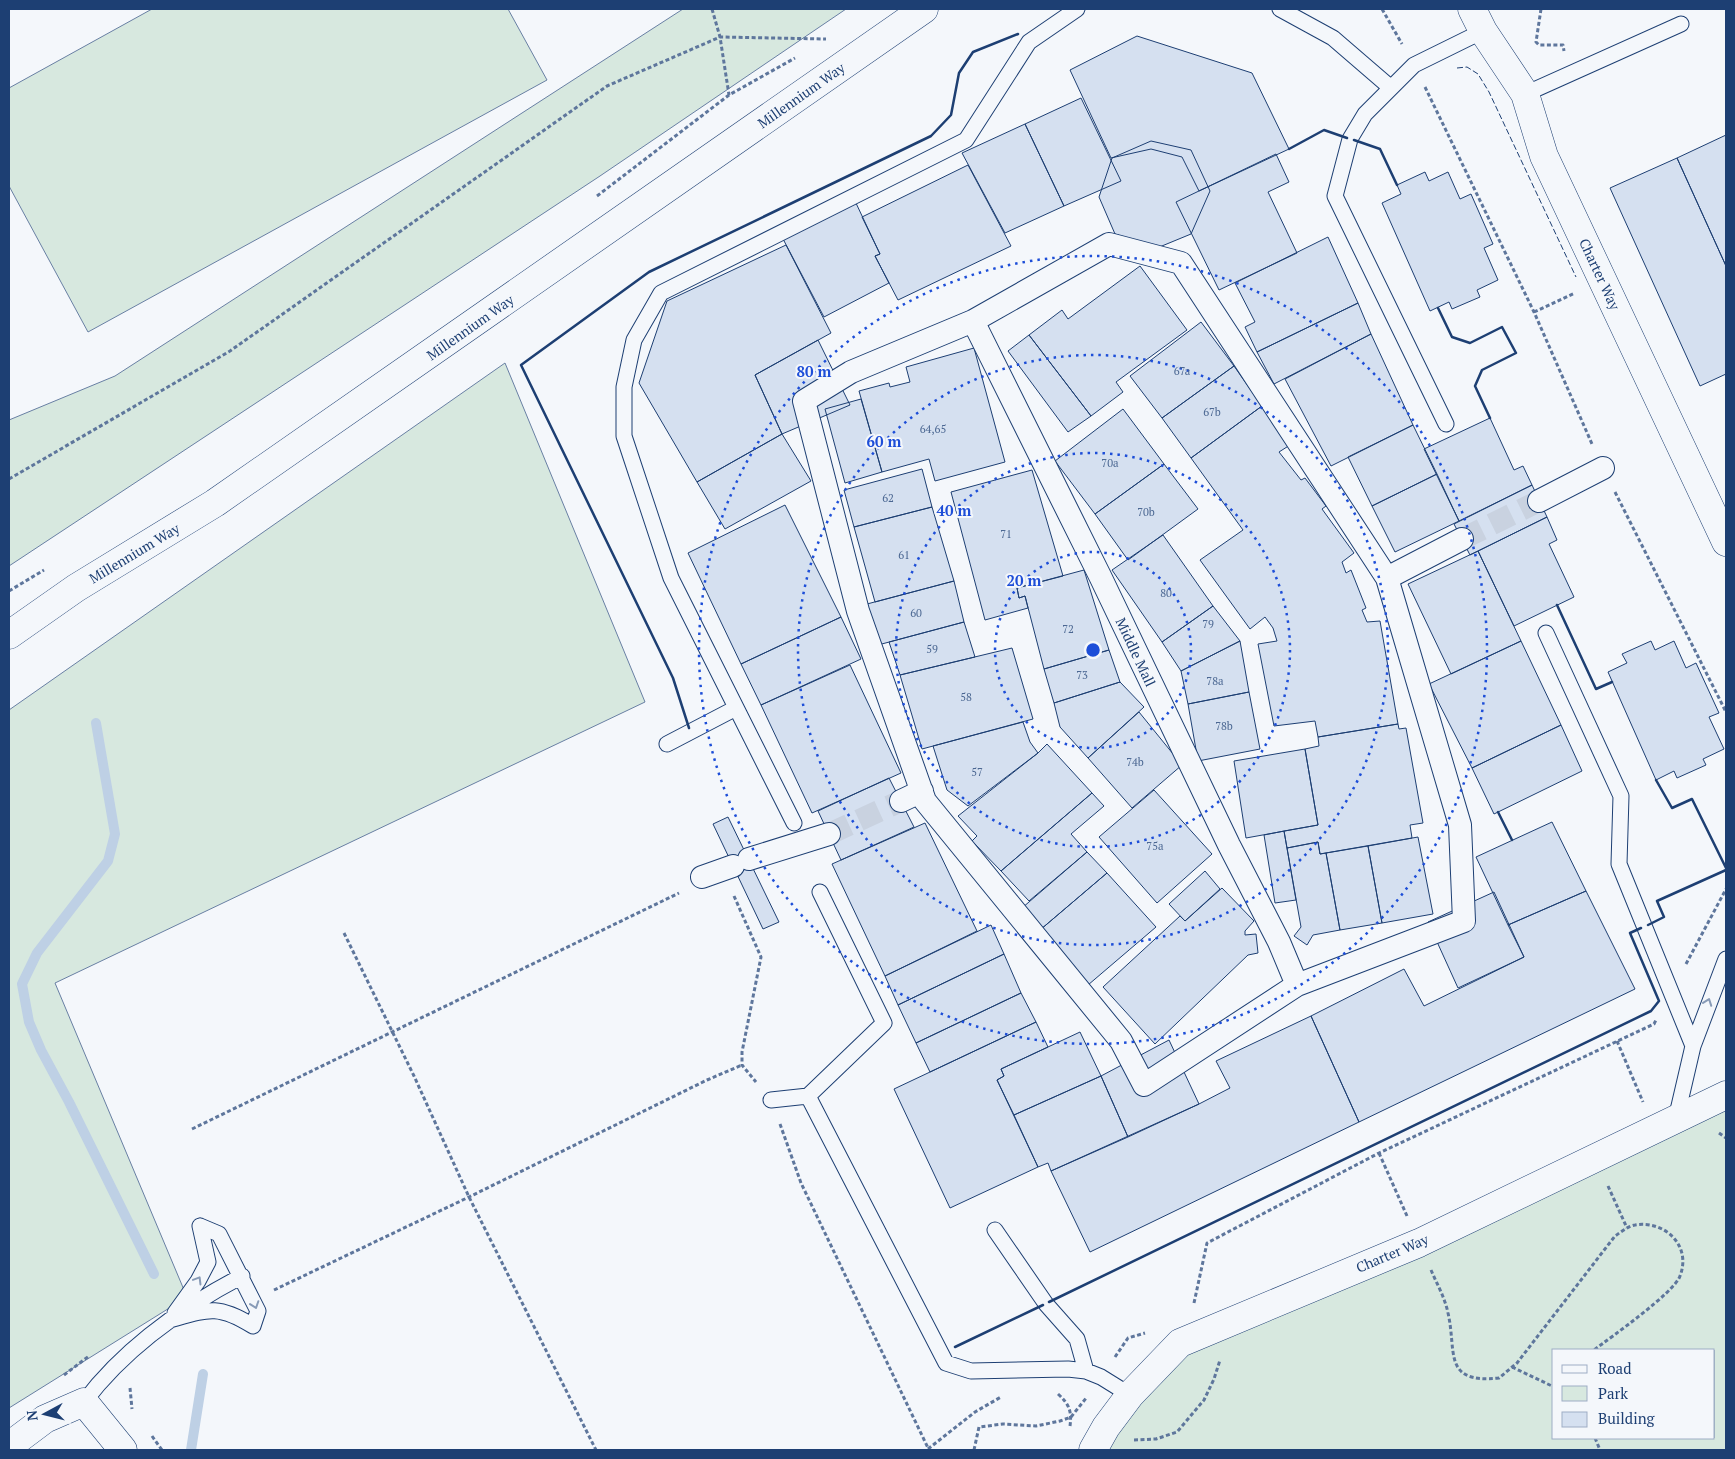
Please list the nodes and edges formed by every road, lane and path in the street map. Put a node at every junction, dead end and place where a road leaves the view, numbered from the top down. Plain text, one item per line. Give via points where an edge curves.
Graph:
1 (712, 9) edge
2 (924, 9) edge
3 (1077, 9) edge
4 (1280, 9) edge
5 (1382, 9) edge
6 (1541, 9) edge
7 (1478, 20) edge
8 (1681, 24) dead end
9 (720, 37) junction
10 (829, 39) dead end
11 (1414, 65) junction
12 (1569, 73) junction
13 (1391, 88) junction
14 (1524, 94) junction
15 (729, 95) dead end
16 (1603, 280) junction
17 (1534, 312) junction
18 (973, 321) junction
19 (1446, 424) dead end
20 (1603, 468) junction
21 (9, 479) edge
22 (1539, 501) tunnel mouth
23 (1722, 525) edge
24 (1462, 538) tunnel mouth
25 (1387, 578) junction
26 (1546, 633) dead end
27 (9, 636) edge
28 (736, 708) junction
29 (1726, 712) edge
30 (667, 744) dead end
31 (922, 791) junction
32 (901, 801) tunnel mouth
33 (794, 823) dead end
34 (829, 834) tunnel mouth
35 (727, 868) junction
36 (1726, 889) edge
37 (820, 892) dead end
38 (344, 932) dead end
39 (1726, 959) edge
40 (1297, 985) junction
41 (1670, 993) junction
42 (392, 1031) junction
43 (1617, 1041) junction
44 (1693, 1046) junction
45 (742, 1065) junction
46 (1726, 1095) edge
47 (808, 1096) junction
48 (772, 1100) junction
49 (1666, 1124) junction
50 (192, 1129) dead end
51 (1379, 1153) junction
52 (1605, 1179) dead end
53 (469, 1197) junction
54 (1627, 1228) junction
55 (995, 1230) dead end
56 (1419, 1242) junction
57 (242, 1276) junction
58 (268, 1292) dead end
59 (1191, 1307) dead end
60 (170, 1320) junction
61 (1151, 1330) dead end
62 (1595, 1349) edge
63 (1221, 1357) dead end
64 (1512, 1367) junction
65 (1086, 1372) junction
66 (1101, 1378) junction
67 (1552, 1387) edge
68 (1050, 1393) dead end
69 (1003, 1395) dead end
70 (1130, 1395) junction
71 (84, 1402) junction
72 (1071, 1417) junction
73 (1106, 1427) junction
74 (9, 1446) edge
75 (123, 1450) edge
76 (596, 1450) edge
77 (929, 1450) edge
78 (974, 1450) edge
79 (1093, 1450) edge

1 - 9 path
2 - 27 street, Millennium Way via 215,503 76,588
3 - 28 lane via 1029,42 966,140 661,292 634,340 624,387 624,436 671,578
4 - 13 lane via 1333,38
5 - 11 path
6 - 12 path via 1536,42 1540,45 1563,45
7 - 11 lane
7 - 14 street, Charter Way
8 - 12 lane
9 - 10 path
9 - 15 path
9 - 21 path via 607,86 230,351
11 - 13 lane
11 - 17 path
12 - 14 lane
13 - 19 lane via 1365,114 1350,139 1335,196
14 - 16 street, Charter Way via 1544,156
16 - 17 path
16 - 23 street, Charter Way
17 - 20 path
18 - 25 street via 1109,244 1181,263
18 - 31 street via 851,372 804,401 858,611
18 - 40 street, Middle Mall via 1229,845 1280,942
20 - 22 street
20 - 29 path
24 - 25 street
25 - 40 street via 1460,825 1464,921
26 - 41 lane via 1621,796 1618,864
28 - 30 lane
28 - 33 lane
31 - 32 street
31 - 40 street via 925,802 1121,1042 1144,1085
34 - 35 street
35 - 42 path
35 - 45 path via 761,956
36 - 41 path
37 - 47 lane via 884,1023
38 - 42 path
44 -> 39 lane
41 - 43 path via 1654,1024
41 - 44 lane
42 - 50 path
42 - 53 path
43 - 49 path
43 - 51 path
44 - 49 lane
45 - 48 path
45 - 53 path
46 - 49 street, Charter Way
47 - 48 lane
47 - 65 lane via 946,1363 971,1371 1068,1369
48 - 77 path via 801,1183
49 - 56 street, Charter Way
51 - 56 path
51 - 59 path via 1206,1243 1195,1302
52 - 54 path
53 - 58 path
53 - 76 path
54 - 62 path via 1651,1224 1667,1229 1678,1244 1683,1260 1680,1277 1657,1301
54 - 64 path via 1615,1236
55 - 65 lane via 1046,1304 1077,1340
56 - 64 path via 1448,1314 1452,1354 1458,1368 1471,1378 1486,1380 1499,1378
56 - 70 street, Charter Way via 1180,1343
57 - 60 lane
57 -> 60 lane via 258,1311 254,1326 222,1310 206,1310
60 -> 57 lane via 208,1262 200,1226 219,1234
60 - 71 lane via 104,1376
61 - 66 path via 1128,1338
63 - 73 path via 1204,1400 1177,1432 1156,1440 1128,1440
64 - 67 path
65 - 66 lane
66 - 70 lane
66 - 72 path
68 - 72 path via 1057,1394 1068,1403
69 - 77 path via 975,1412
70 - 73 street, Charter Way
71 - 74 street via 45,1419
71 - 75 street
72 - 73 path
72 - 78 path via 1036,1426 1003,1424 979,1427
73 - 79 street, Charter Way

